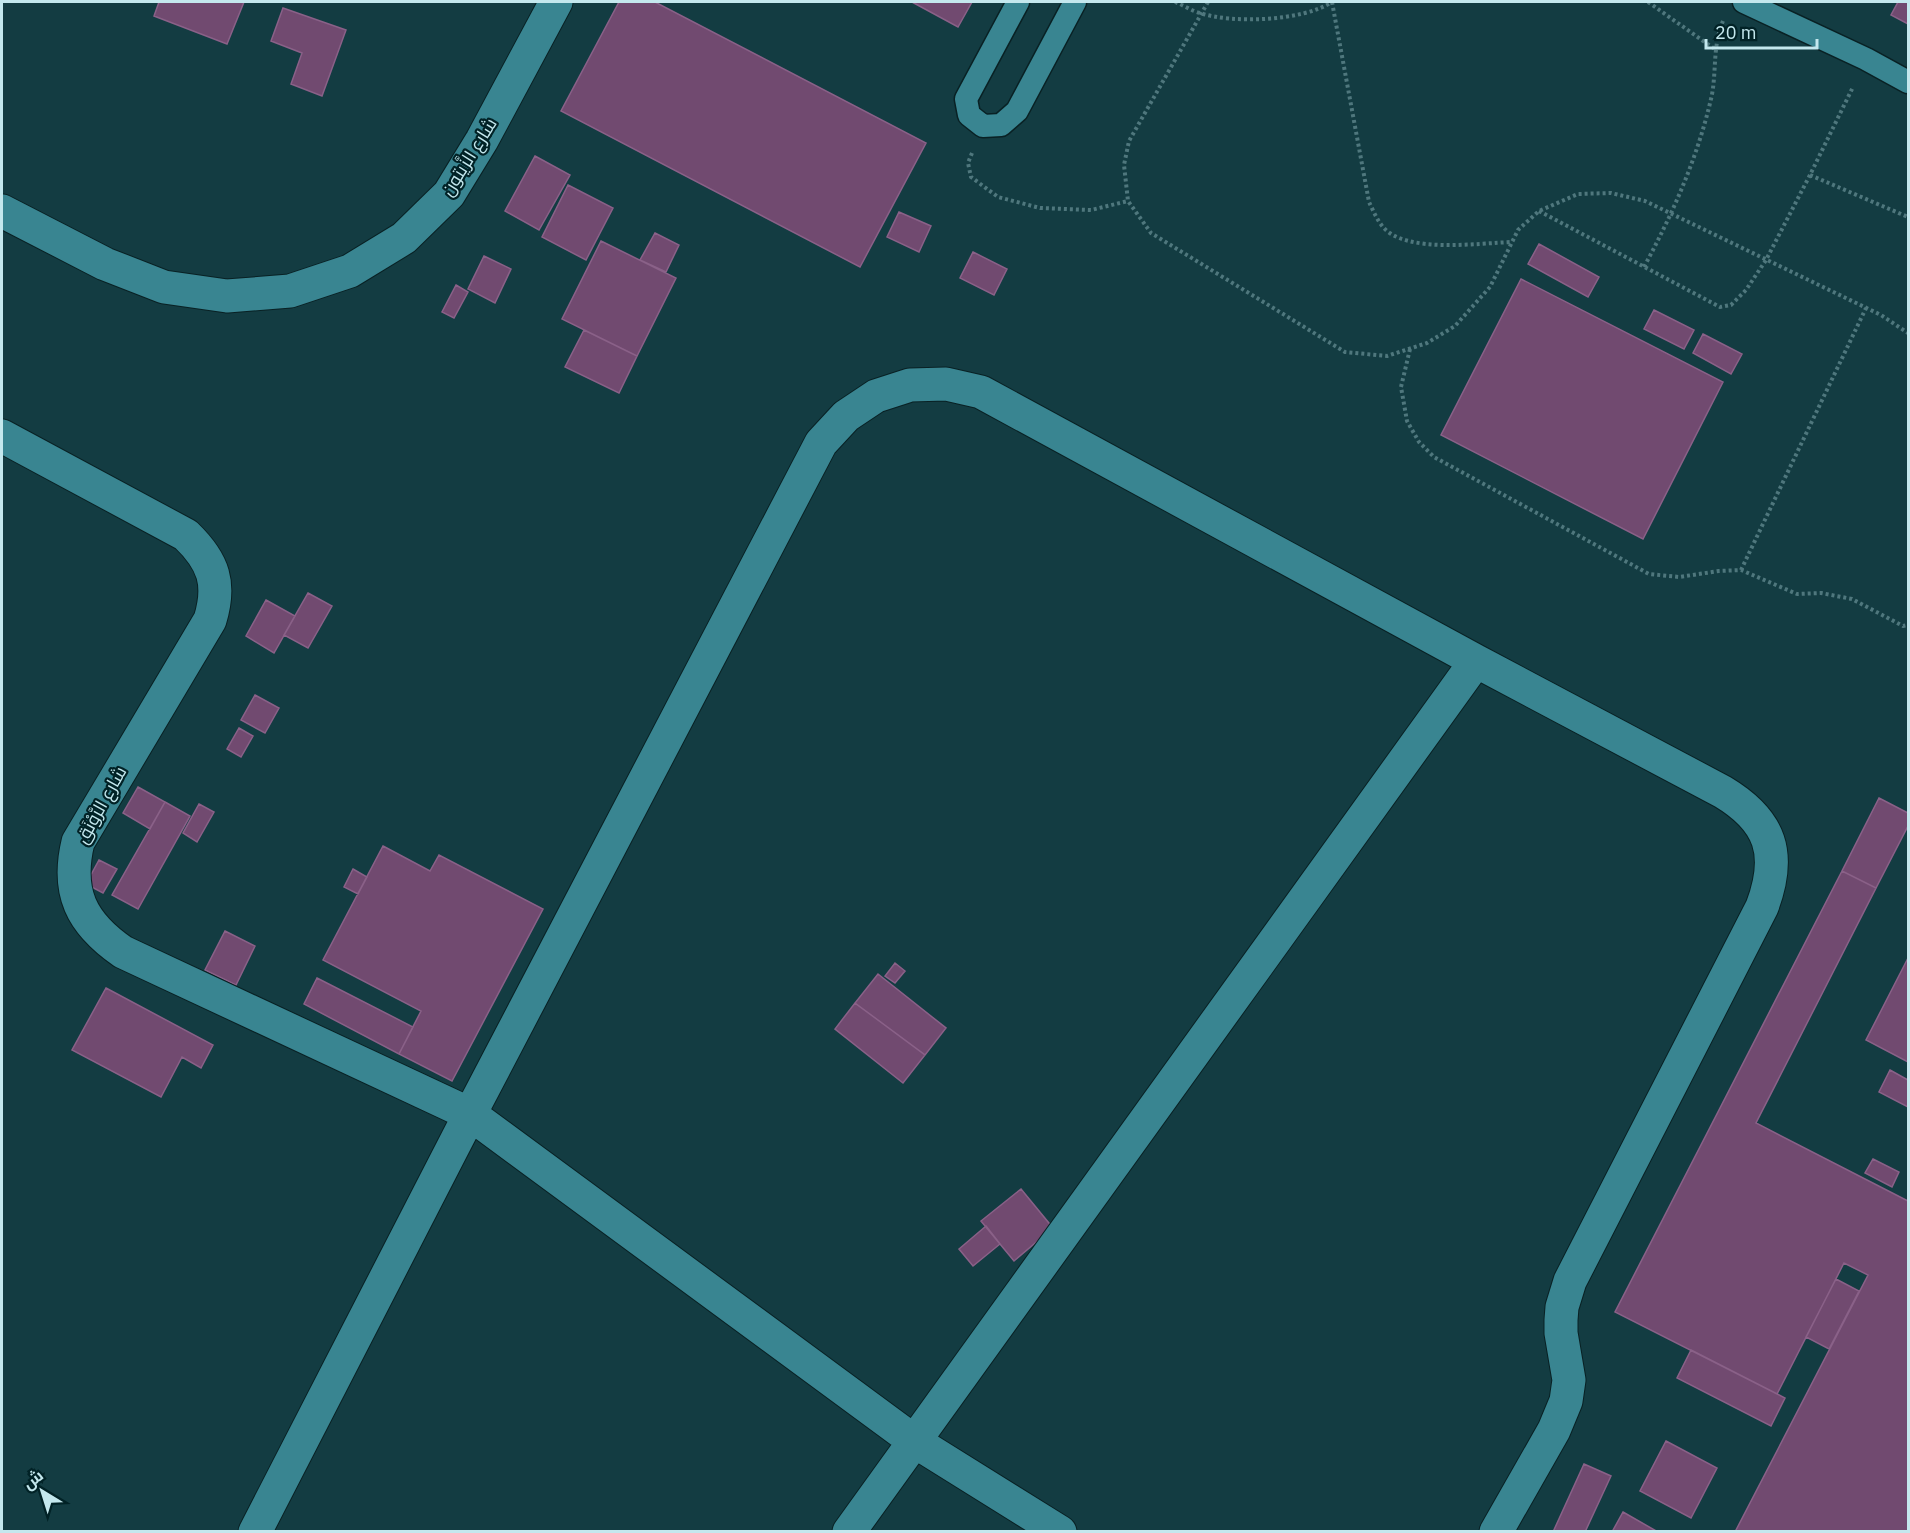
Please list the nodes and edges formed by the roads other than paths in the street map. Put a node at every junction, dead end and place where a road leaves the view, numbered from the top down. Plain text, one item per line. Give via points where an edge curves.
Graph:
1 (556, 2) edge
2 (1018, 2) edge
3 (1075, 2) edge
4 (1735, 7) edge
5 (1908, 82) edge
6 (2, 211) edge
7 (2, 436) edge
8 (1476, 662) junction
9 (470, 1114) junction
10 (914, 1441) junction
11 (255, 1532) edge
12 (849, 1532) edge
13 (1060, 1532) edge
14 (1496, 1532) edge

1 - 6 street, شارع الزَّيتون via 483,140 449,194 404,238 350,271 290,291 227,296 164,287 105,264
2 - 3 lane via 966,99 969,115 983,126 1001,125 1017,111
4 - 5 lane via 1866,59
7 - 9 street, شارع الرَّوْنَق via 186,536 210,565 215,583 216,602 210,620 78,842 74,884 91,924 123,952
8 - 9 street via 981,392 946,384 910,385 876,396 846,416 821,443
8 - 10 street
8 - 14 street via 1742,804 1758,820 1768,840 1772,863 1770,886 1762,907 1570,1281 1561,1320 1569,1380 1566,1401 1559,1421
9 - 10 street, شارع الرَّوْنَق
9 - 11 street
10 - 12 street
10 - 13 street, شارع الرَّوْنَق

